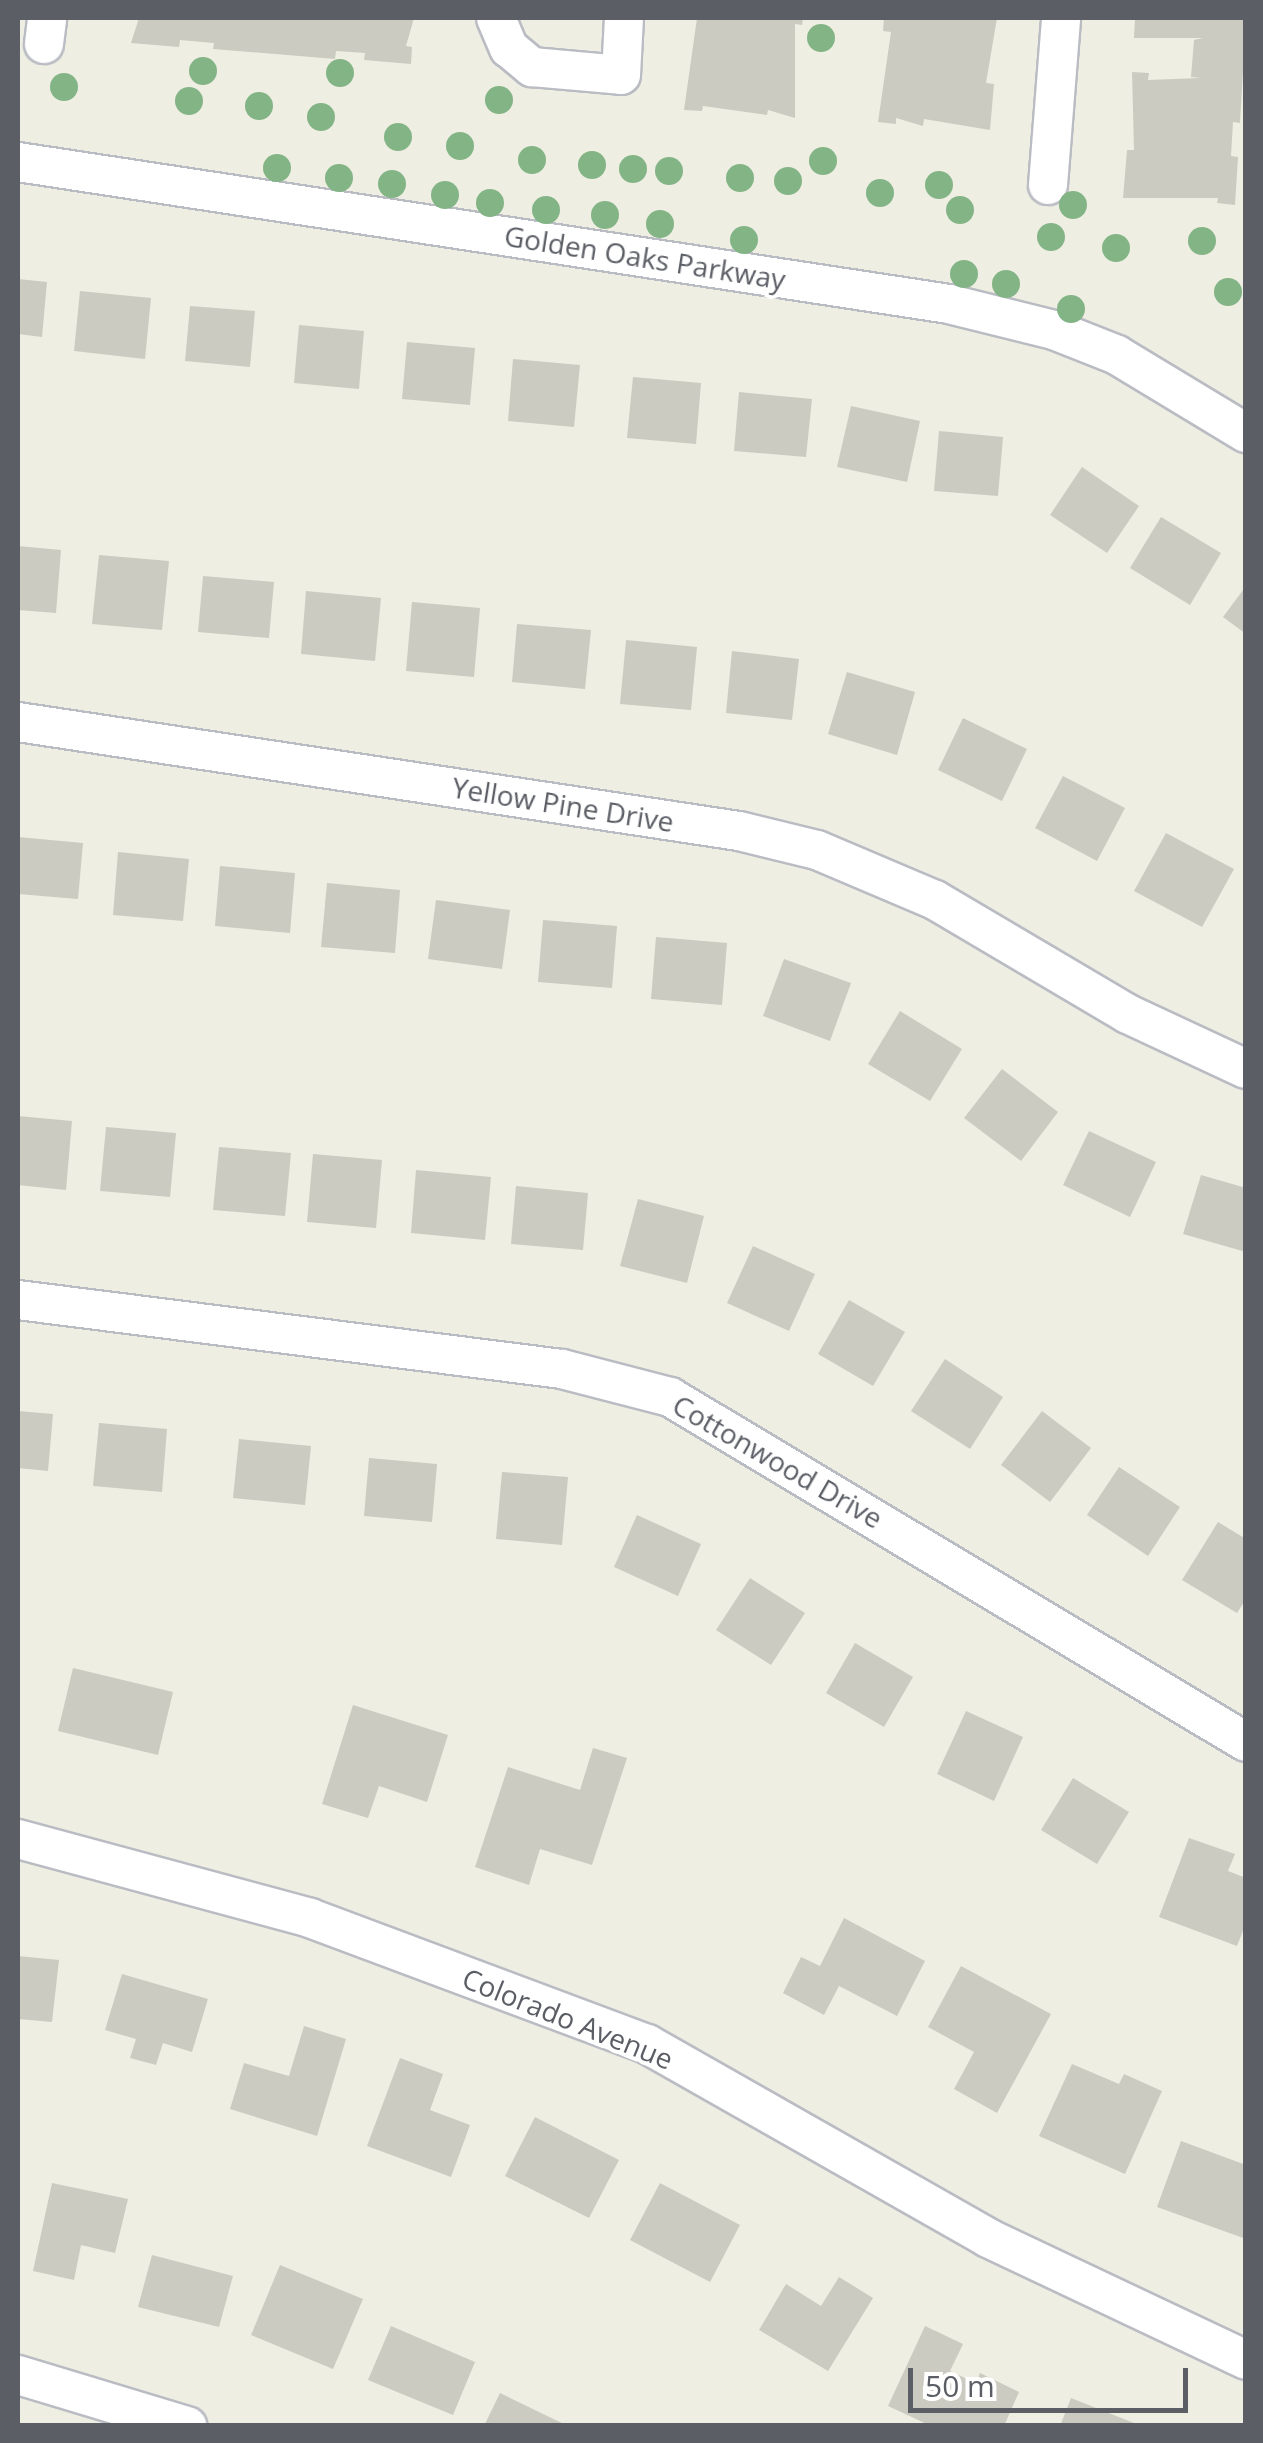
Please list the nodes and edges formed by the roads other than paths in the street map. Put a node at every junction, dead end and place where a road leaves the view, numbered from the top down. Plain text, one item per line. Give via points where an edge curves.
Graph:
1 (496, 18) edge
2 (624, 18) edge
3 (1061, 18) edge
4 (18, 162) edge
5 (1048, 185) dead end
6 (1246, 433) edge
7 (18, 722) edge
8 (1246, 1069) edge
9 (18, 1300) edge
10 (1246, 1742) edge
11 (18, 1839) edge
12 (1246, 2360) edge
13 (18, 2375) edge
14 (187, 2426) edge

1 - 2 street via 509,48 532,67 620,76
3 - 5 street
4 - 6 street, Golden Oaks Parkway via 949,304 1054,330 1116,355
7 - 8 street, Yellow Pine Drive via 739,831 817,850 935,900 1076,983
9 - 10 street, Cottonwood Drive via 562,1369 670,1397
11 - 12 street, Colorado Avenue via 310,1918 646,2044 988,2238
13 - 14 street

